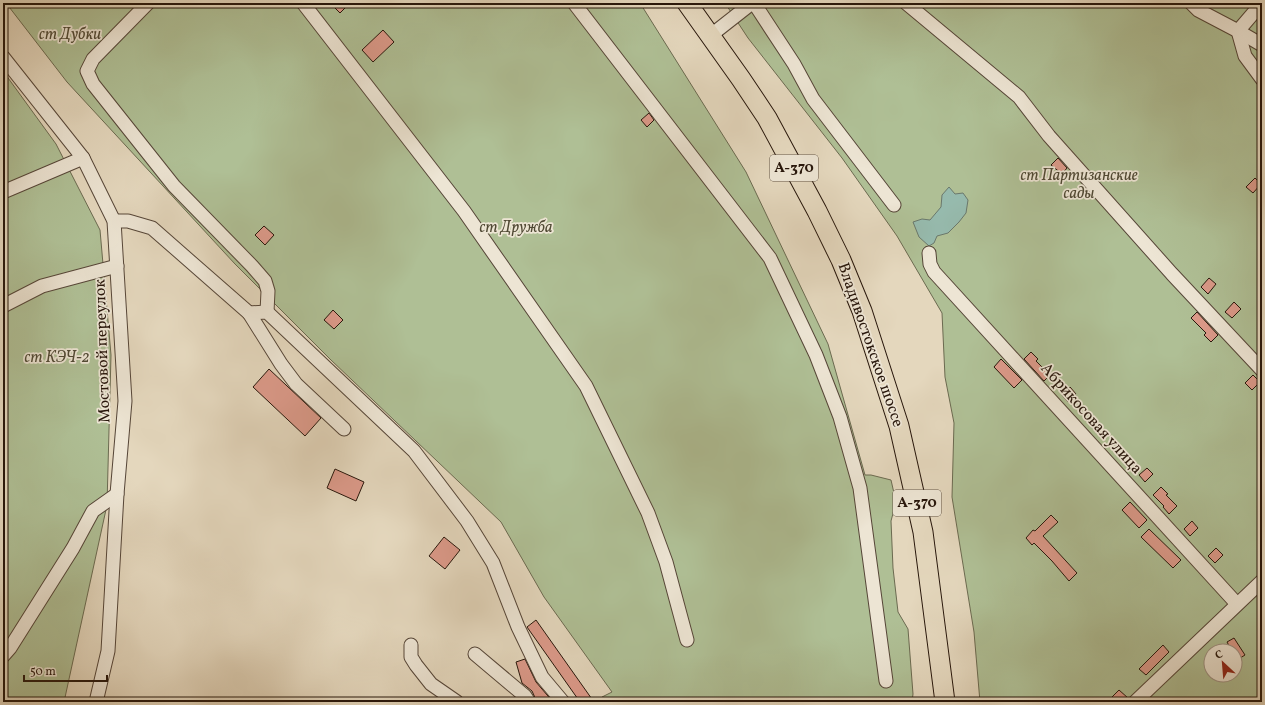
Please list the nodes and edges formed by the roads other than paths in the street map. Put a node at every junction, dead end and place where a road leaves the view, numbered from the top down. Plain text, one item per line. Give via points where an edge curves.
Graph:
1 (148, 3) edge
2 (303, 3) edge
3 (574, 3) edge
4 (687, 3) edge
5 (753, 3) edge
6 (906, 3) edge
7 (1191, 3) edge
8 (1262, 3) edge
9 (1238, 31) junction
10 (710, 36) junction
11 (1262, 45) edge
12 (3, 57) edge
13 (1262, 79) edge
14 (83, 158) junction
15 (3, 192) edge
16 (894, 205) dead end
17 (114, 221) junction
18 (929, 253) dead end
19 (117, 266) junction
20 (3, 306) edge
21 (267, 312) junction
22 (249, 313) junction
23 (1262, 370) edge
24 (344, 429) dead end
25 (117, 494) junction
26 (1262, 580) edge
27 (1237, 604) junction
28 (687, 640) dead end
29 (411, 645) dead end
30 (475, 654) dead end
31 (3, 656) edge
32 (886, 681) dead end
33 (96, 702) edge
34 (457, 702) edge
35 (529, 702) edge
36 (562, 702) edge
37 (945, 702) edge
38 (1135, 702) edge

1 - 21 street via 92,59 87,71 92,84 174,186 265,281 268,291
2 - 28 street via 464,211 586,386 648,513 666,562
3 - 32 street via 770,258 816,355 840,417 860,488
4 - 10 highway, Владивостокское шоссе / А-370
5 - 10 street
5 - 16 street via 794,64 813,99
6 - 23 street via 1019,97 1049,136
7 - 9 street via 1198,10
8 - 9 street
9 - 11 street
9 - 13 street via 1245,56
10 - 37 highway, Владивостокское шоссе / А-370 via 767,118 817,211 862,311 900,426 923,532
12 - 14 street, Мостовой переулок
14 - 15 street
14 - 17 street, Мостовой переулок
17 - 19 street, Мостовой переулок
17 - 22 street via 128,221 152,228
18 - 27 street, Абрикосовая улица via 934,272
19 - 20 street via 42,286
19 - 25 street, Мостовой переулок via 125,401
21 - 22 street
21 - 36 street via 414,451 467,521 493,563 518,627 542,677
22 - 24 street via 296,384
25 - 31 street via 94,511
25 - 33 street, Мостовой переулок via 108,651
26 - 27 street
27 - 38 street
29 - 34 street via 411,657 431,684
30 - 35 street

